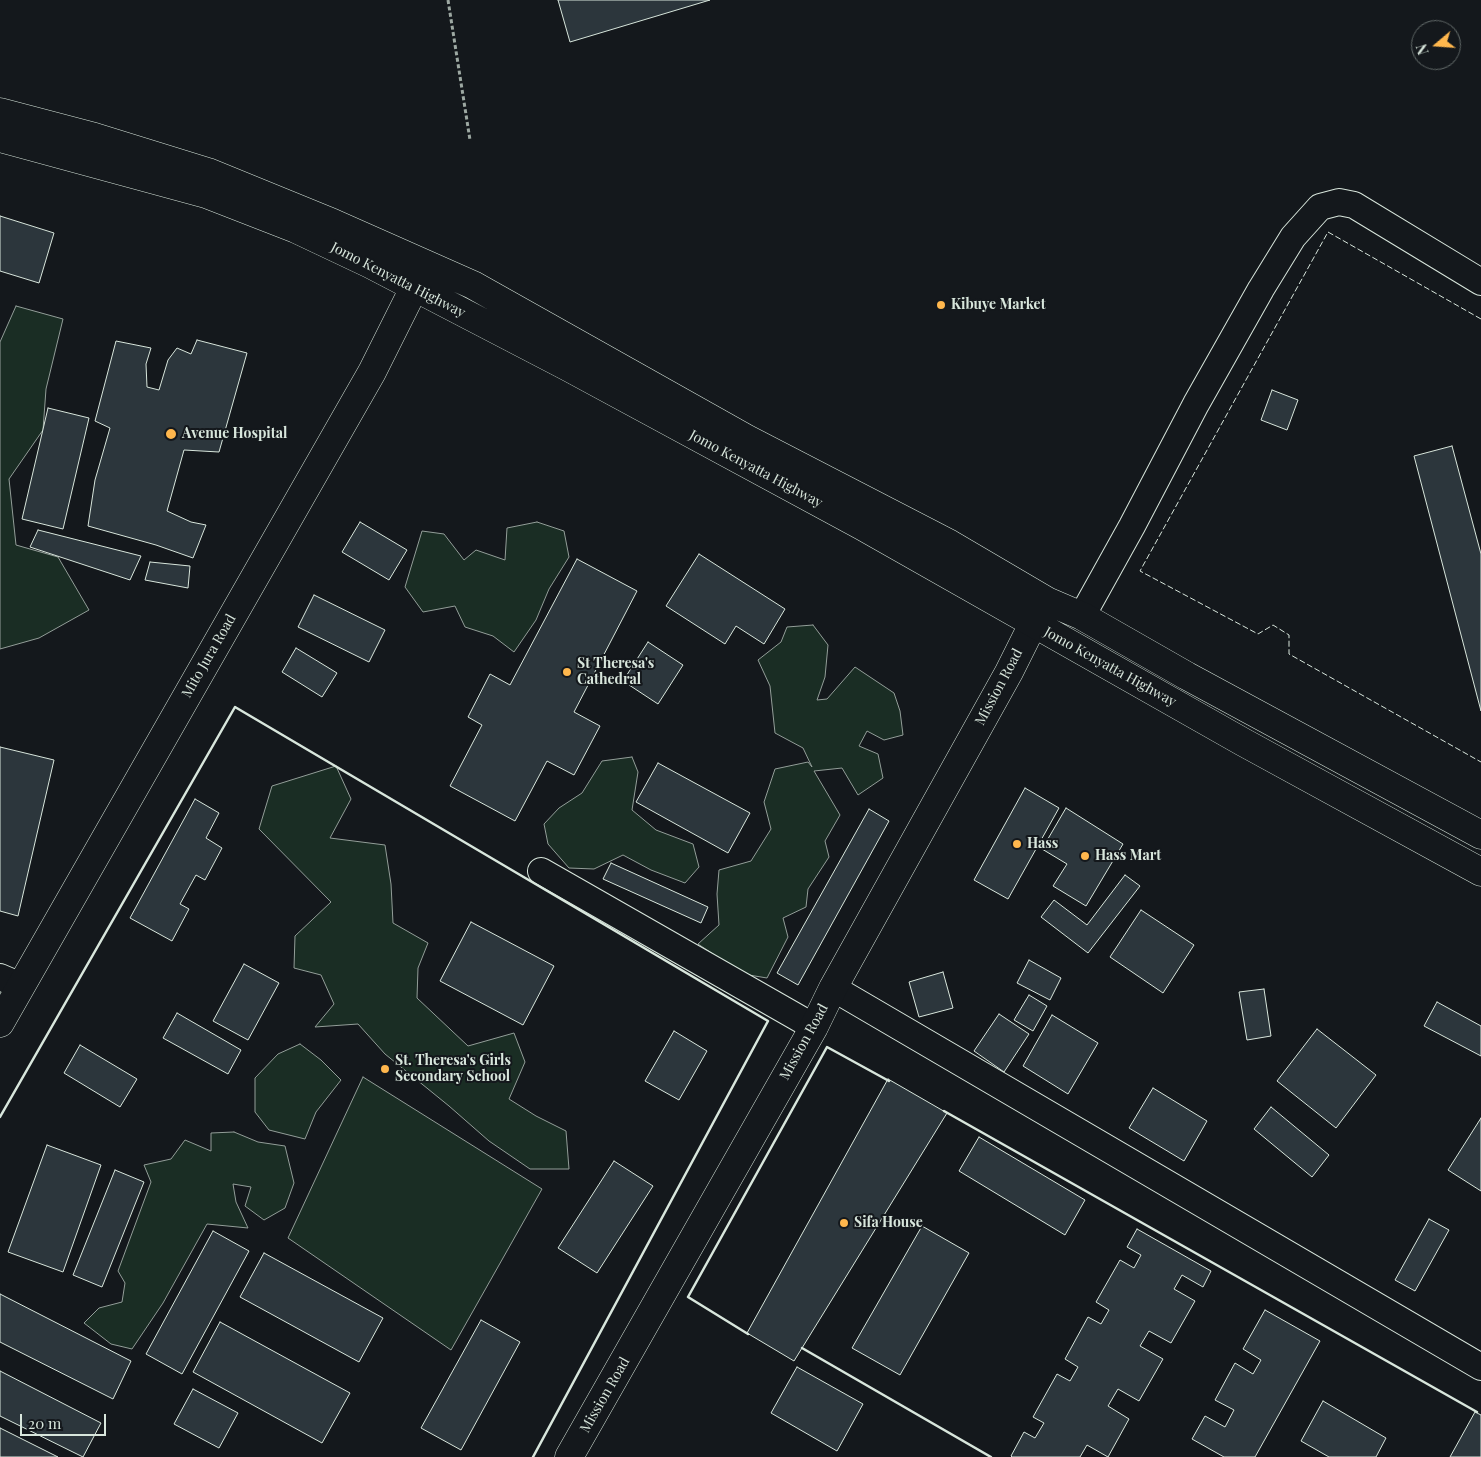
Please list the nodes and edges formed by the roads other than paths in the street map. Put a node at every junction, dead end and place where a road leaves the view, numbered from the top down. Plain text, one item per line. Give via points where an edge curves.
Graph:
1 (0, 112) edge
2 (0, 138) edge
3 (1481, 282) edge
4 (414, 288) junction
5 (1048, 601) junction
6 (1082, 616) junction
7 (1033, 624) junction
8 (1481, 836) edge
9 (541, 871) dead end
10 (1481, 872) edge
11 (11, 982) edge
12 (833, 988) junction
13 (0, 1022) edge
14 (814, 1027) junction
15 (1481, 1367) edge
16 (570, 1457) edge

1 - 5 main road, Jomo Kenyatta Highway via 208,172 473,285 747,439 950,544
2 - 4 main road, Jomo Kenyatta Highway via 206,194 296,229
3 - 6 street via 1354,205 1339,202 1320,207 1293,237 1261,289
4 - 7 main road, Jomo Kenyatta Highway via 568,367
4 - 11 main road, Mito Jura Road via 372,372
5 - 6 main road, Jomo Kenyatta Highway
5 - 7 street
6 - 8 main road, Jomo Kenyatta Highway
7 - 10 main road, Jomo Kenyatta Highway
7 - 12 main road, Mission Road
9 - 14 street
11 - 13 main road, Mito Jura Road
12 - 14 main road, Mission Road
12 - 15 street
14 - 16 main road, Mission Road

